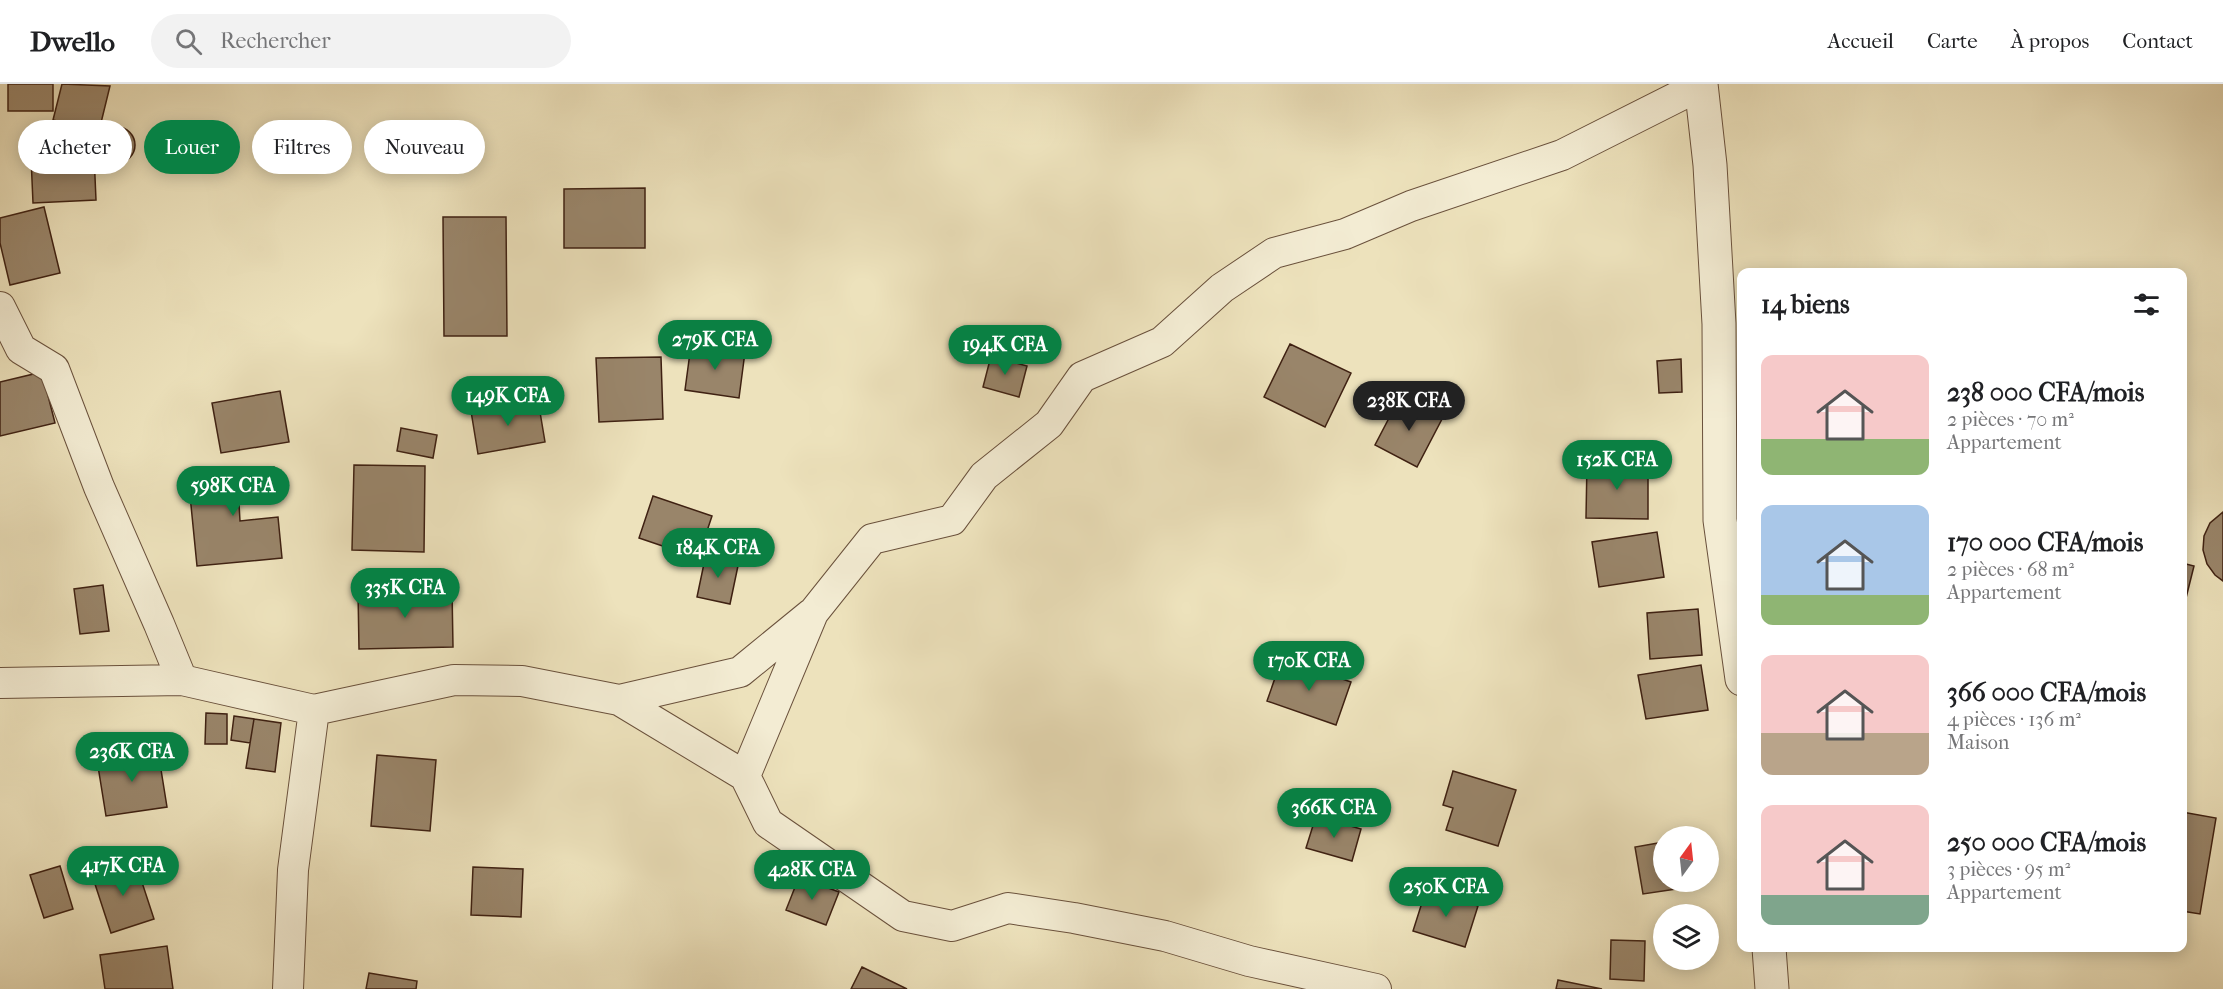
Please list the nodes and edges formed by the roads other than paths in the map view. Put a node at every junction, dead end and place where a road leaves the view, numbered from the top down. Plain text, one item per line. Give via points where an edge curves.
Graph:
1 (1701, 84) edge
2 (0, 308) edge
3 (813, 613) junction
4 (1737, 644) edge
5 (182, 680) junction
6 (0, 683) edge
7 (619, 699) junction
8 (314, 710) junction
9 (745, 776) junction
10 (1769, 952) edge
11 (288, 989) edge
12 (1376, 989) edge
13 (1772, 989) edge

1 - 3 street via 1562,155 1411,206 1345,234 1274,254 1221,288 1162,342 1082,377 1049,424 984,476 952,520 872,539
1 - 4 street via 1719,324 1720,520
2 - 5 street via 21,349 54,369 99,487
3 - 7 street via 740,672
3 - 9 street
5 - 6 street
5 - 8 street
7 - 8 street via 522,681 454,680
7 - 9 street
8 - 11 street via 293,870
9 - 12 street via 768,823 903,916 952,926 1008,908 1074,918 1165,936 1248,961
10 - 13 street

